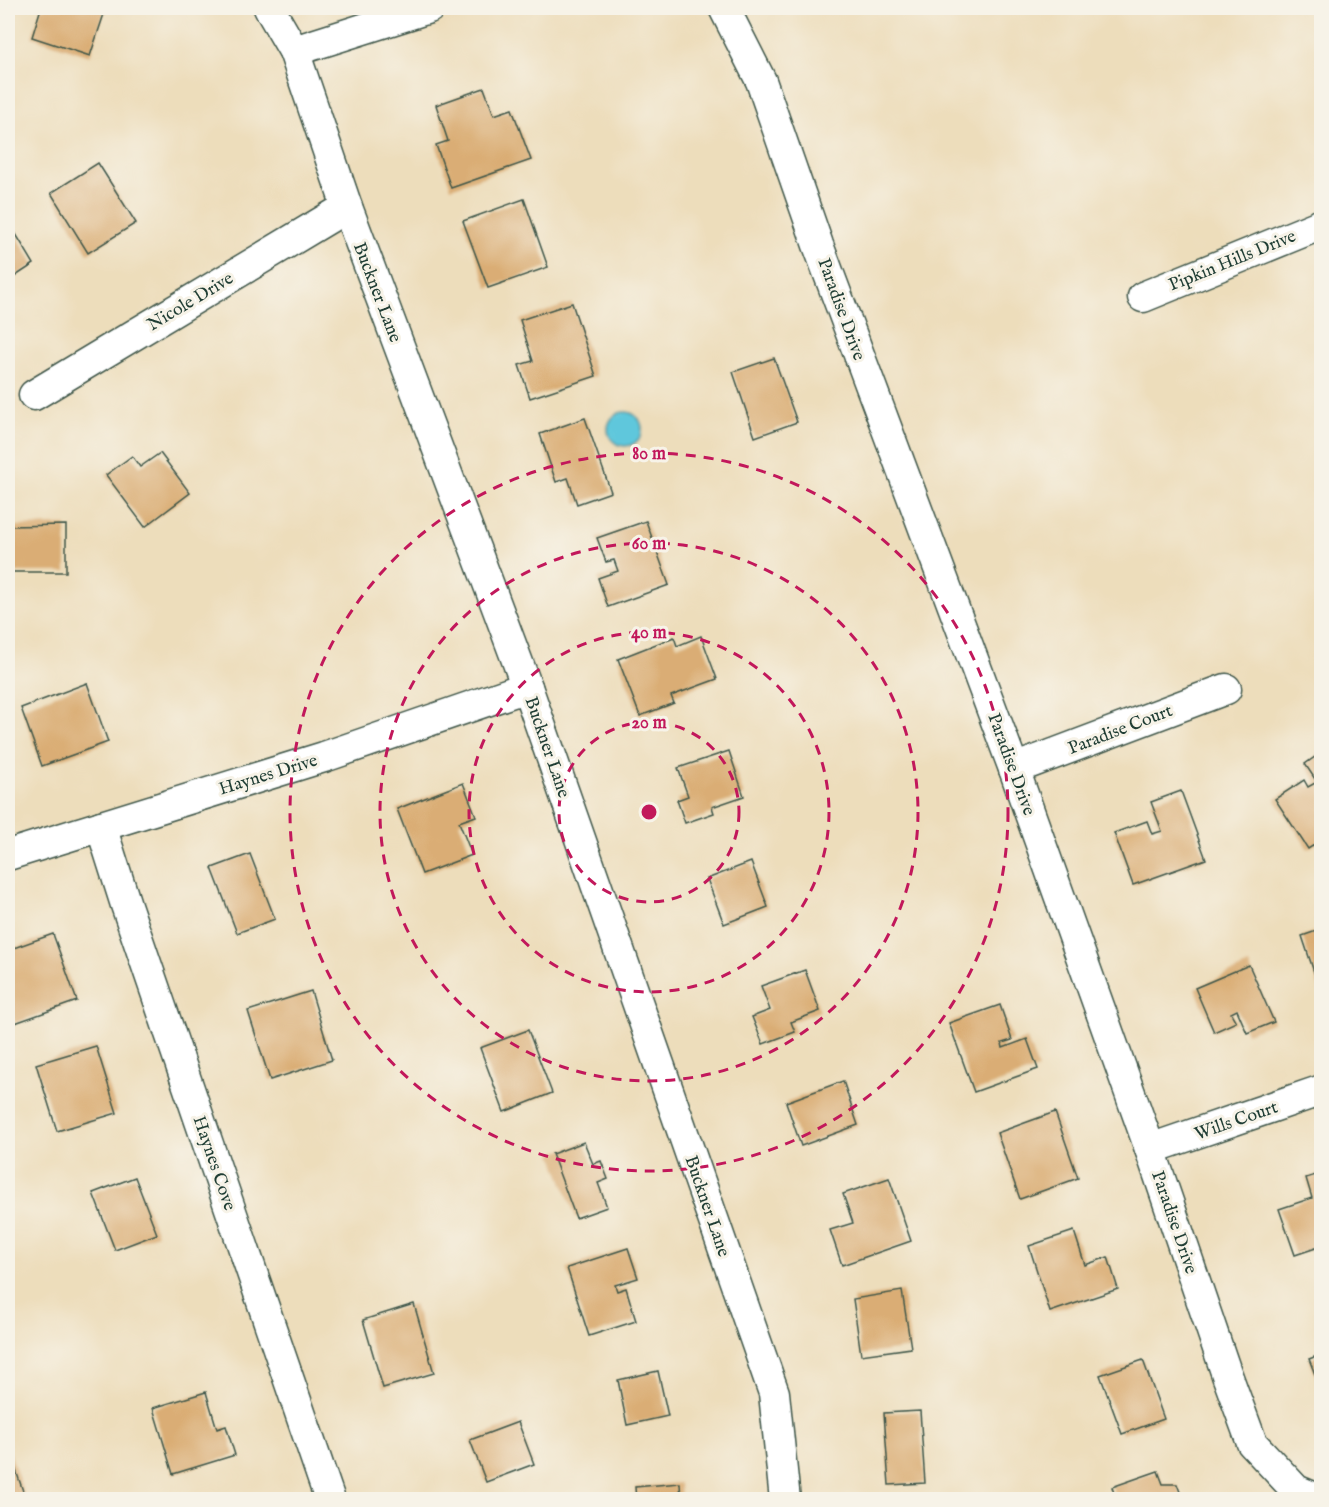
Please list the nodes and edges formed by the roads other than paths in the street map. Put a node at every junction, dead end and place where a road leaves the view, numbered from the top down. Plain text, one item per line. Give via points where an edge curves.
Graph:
1 (269, 8) edge
2 (429, 8) edge
3 (724, 8) edge
4 (294, 51) junction
5 (347, 207) junction
6 (1322, 224) edge
7 (1143, 297) dead end
8 (34, 395) dead end
9 (527, 687) junction
10 (1226, 689) dead end
11 (1014, 769) junction
12 (101, 826) junction
13 (8, 855) edge
14 (1322, 1090) edge
15 (1150, 1149) junction
16 (330, 1500) edge
17 (785, 1500) edge
18 (1320, 1500) edge

1 - 4 street, Buckner Lane
2 - 4 street
3 - 11 street, Paradise Drive via 761,81 826,267
4 - 5 street, Buckner Lane
5 - 8 street, Nicole Drive
5 - 9 street, Buckner Lane
6 - 7 street, Pipkin Hills Drive
9 - 12 street, Haynes Drive
9 - 17 street, Buckner Lane via 774,1393
10 - 11 street, Paradise Court
11 - 15 street, Paradise Drive
12 - 13 street, Haynes Drive
12 - 16 street, Haynes Cove
14 - 15 street, Wills Court
15 - 18 street, Paradise Drive via 1252,1443 1296,1490

